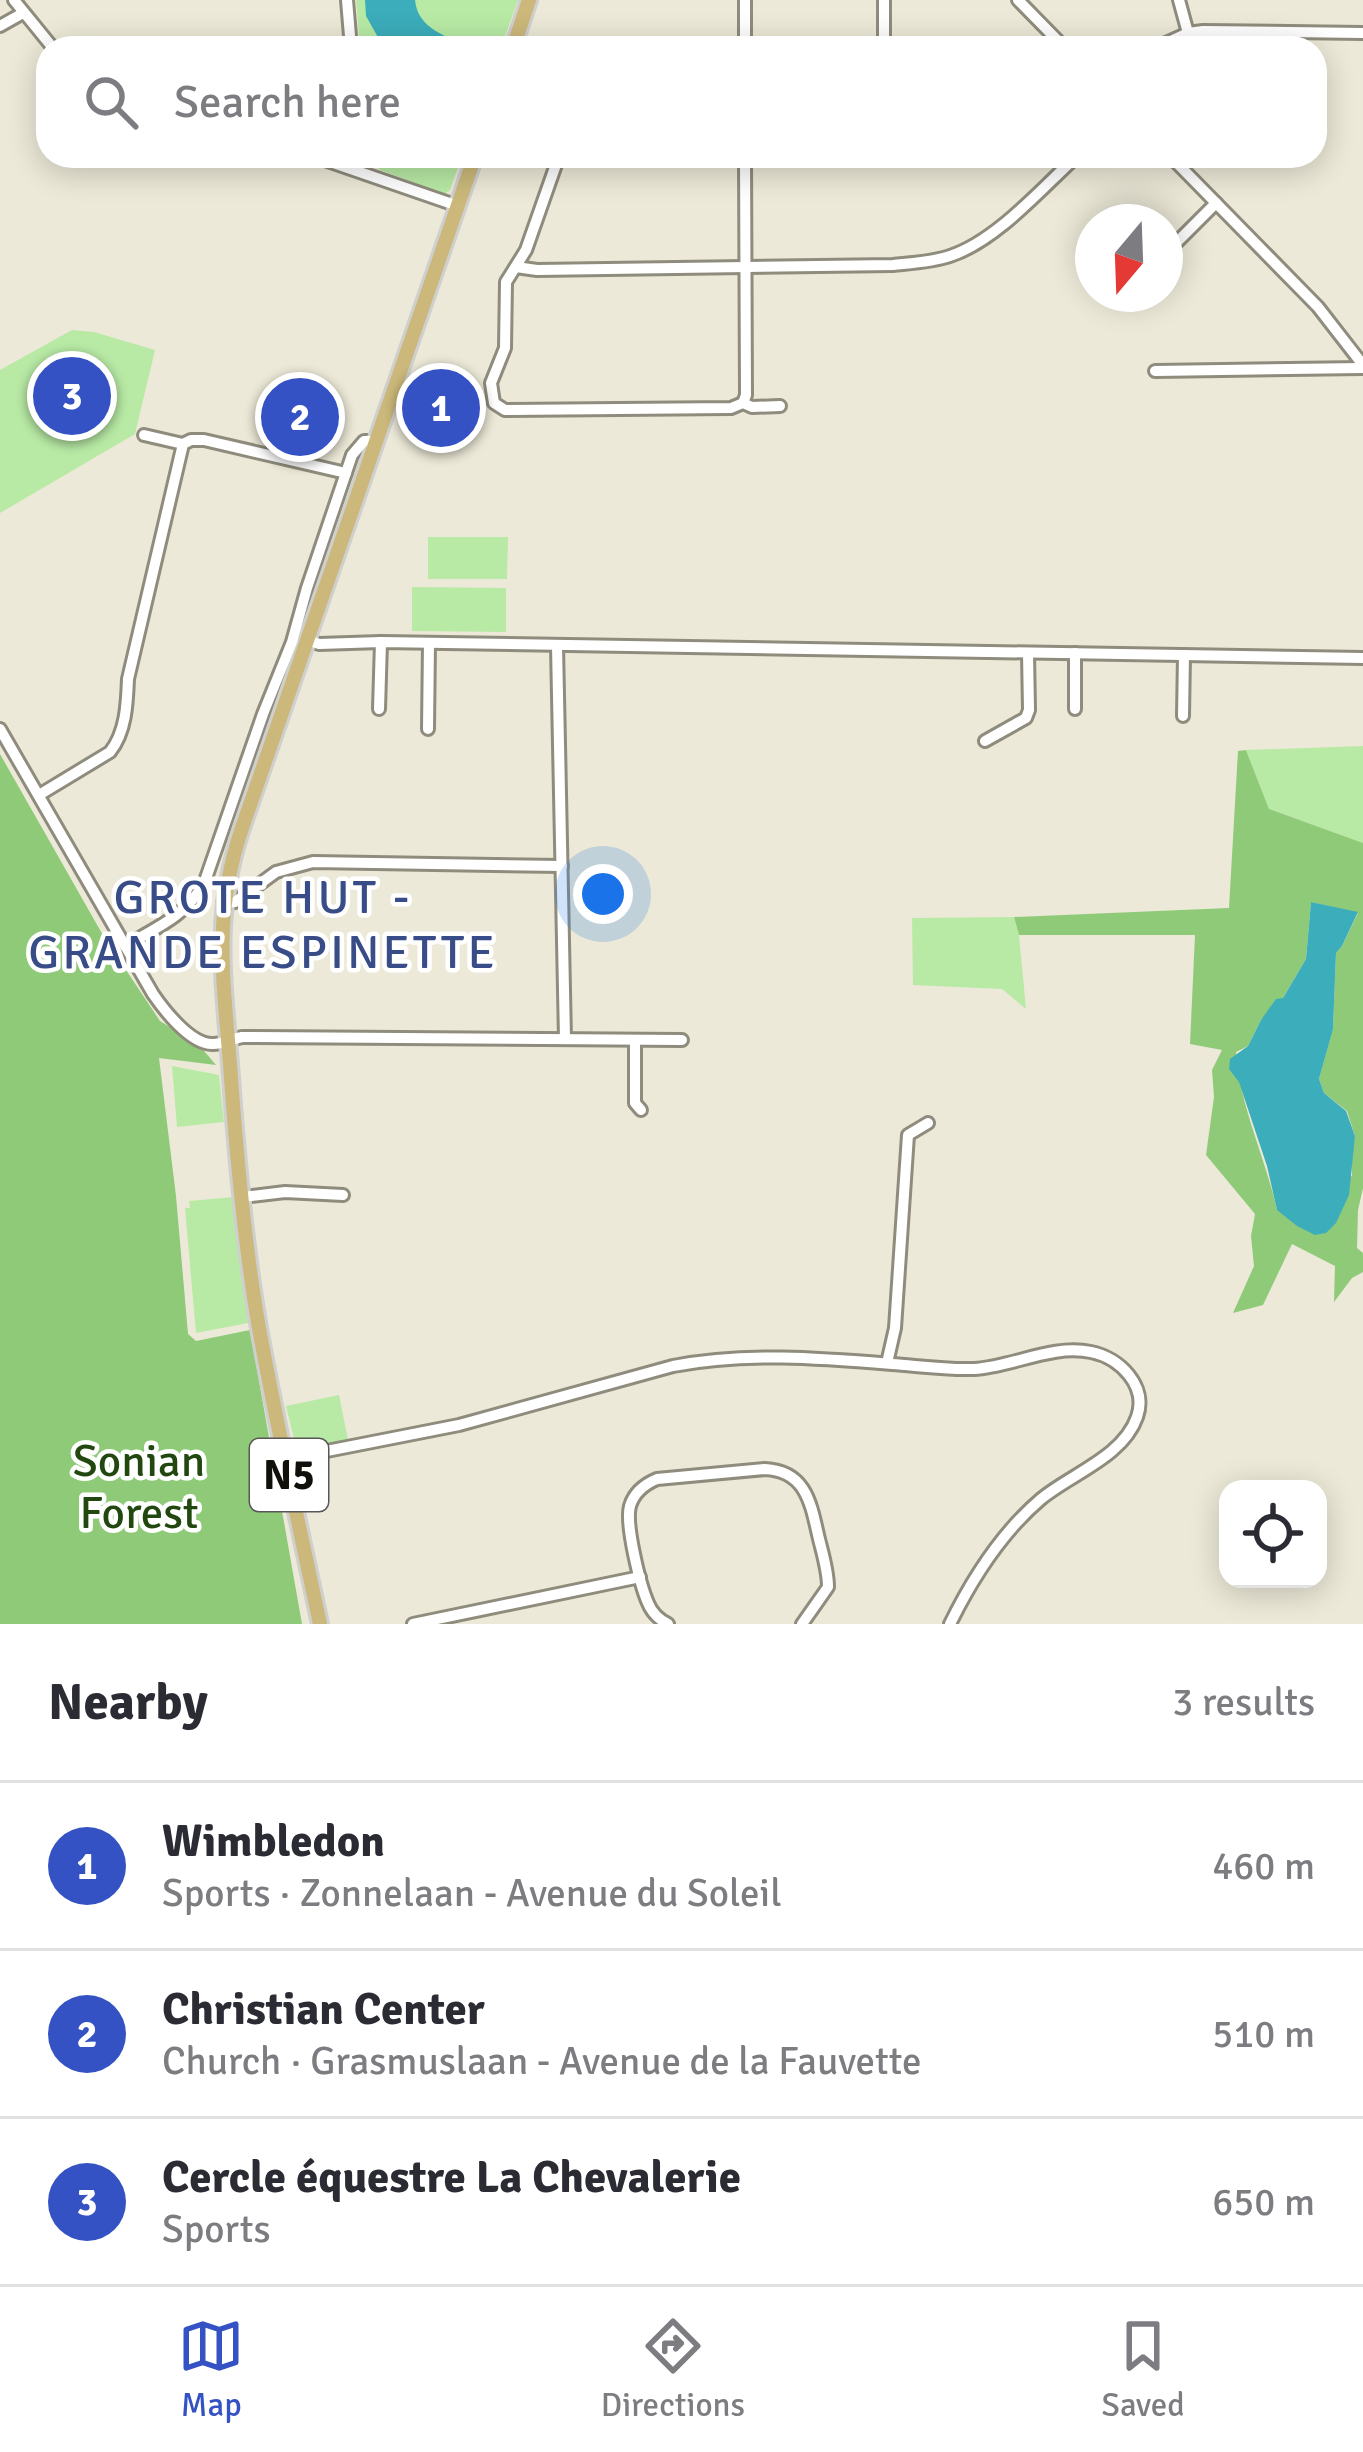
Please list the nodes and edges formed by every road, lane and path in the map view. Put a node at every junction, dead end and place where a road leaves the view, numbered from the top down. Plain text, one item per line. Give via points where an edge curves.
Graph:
1 (14, 0) edge
2 (347, 0) edge
3 (530, 0) edge
4 (745, 0) edge
5 (884, 0) edge
6 (1018, 0) edge
7 (1179, 0) edge
8 (22, 13) junction
9 (0, 26) edge
10 (1188, 33) junction
11 (1363, 33) edge
12 (42, 36) edge
13 (350, 36) edge
14 (517, 36) edge
15 (745, 36) edge
16 (884, 36) edge
17 (1053, 36) edge
18 (1181, 36) edge
19 (346, 168) edge
20 (360, 168) edge
21 (471, 168) edge
22 (555, 168) edge
23 (746, 168) edge
24 (1064, 168) edge
25 (1182, 168) edge
26 (360, 173) junction
27 (1216, 203) junction
28 (458, 206) junction
29 (1183, 236) edge
30 (516, 267) junction
31 (746, 267) junction
32 (1363, 366) edge
33 (1156, 371) dead end
34 (743, 403) junction
35 (781, 406) dead end
36 (144, 435) dead end
37 (376, 441) junction
38 (183, 444) junction
39 (346, 473) junction
40 (309, 635) junction
41 (381, 642) junction
42 (429, 643) junction
43 (557, 646) junction
44 (1028, 652) junction
45 (1075, 653) junction
46 (1184, 655) junction
47 (1363, 658) edge
48 (379, 709) dead end
49 (1075, 709) dead end
50 (1183, 716) dead end
51 (428, 728) dead end
52 (0, 729) edge
53 (986, 741) dead end
54 (39, 795) junction
55 (562, 866) junction
56 (223, 903) junction
57 (125, 946) junction
58 (565, 1039) junction
59 (228, 1040) junction
60 (635, 1040) junction
61 (682, 1040) dead end
62 (641, 1110) dead end
63 (928, 1123) dead end
64 (343, 1195) dead end
65 (243, 1197) junction
66 (887, 1364) junction
67 (286, 1460) junction
68 (640, 1577) junction
69 (320, 1624) edge
70 (413, 1624) edge
71 (668, 1624) edge
72 (802, 1624) edge
73 (950, 1624) edge

1 - 8 street
2 - 13 street
3 - 14 main road
4 - 15 street
5 - 16 street
6 - 17 street
7 - 10 street
8 - 9 street
8 - 12 street
10 - 11 street
10 - 18 street
19 - 26 street
20 - 26 street
21 - 28 main road, N5
22 - 30 street
23 - 31 street
24 - 31 street via 955,255 893,265
25 - 27 street
26 - 28 street
27 - 29 street
27 - 32 street via 1331,321
28 - 37 main road, N5
30 - 31 street
30 - 34 street via 506,282 505,348 491,383 500,408
31 - 34 street
32 - 33 street
34 - 35 street
36 - 38 street
37 - 39 street via 358,446
37 - 40 main road, N5
38 - 39 street via 204,440
38 - 54 street via 118,742
39 - 57 street via 205,881 180,914
40 - 41 street
40 - 56 main road, N5
41 - 42 street
41 - 48 street
42 - 43 street
42 - 51 street
43 - 44 street
43 - 55 street
44 - 45 street
44 - 53 street via 1026,718
45 - 46 street
45 - 49 street
46 - 47 street
46 - 50 street
52 - 54 street
54 - 57 street
55 - 56 street via 313,862 276,872
55 - 58 street
56 - 59 main road, N5
57 - 59 street via 177,1024 210,1045
58 - 59 street
58 - 60 street
59 - 65 main road, N5
60 - 61 street
60 - 62 street
63 - 66 street via 908,1135
64 - 65 street
65 - 67 main road, N5
66 - 67 street via 706,1360 459,1425
66 - 73 street via 980,1369 1089,1352 1117,1362 1138,1392 1138,1415 1126,1436 1008,1532
67 - 69 main road, N5
68 - 70 street
68 - 71 street via 653,1612
68 - 72 street via 629,1515 649,1482 781,1471 806,1492 829,1580

